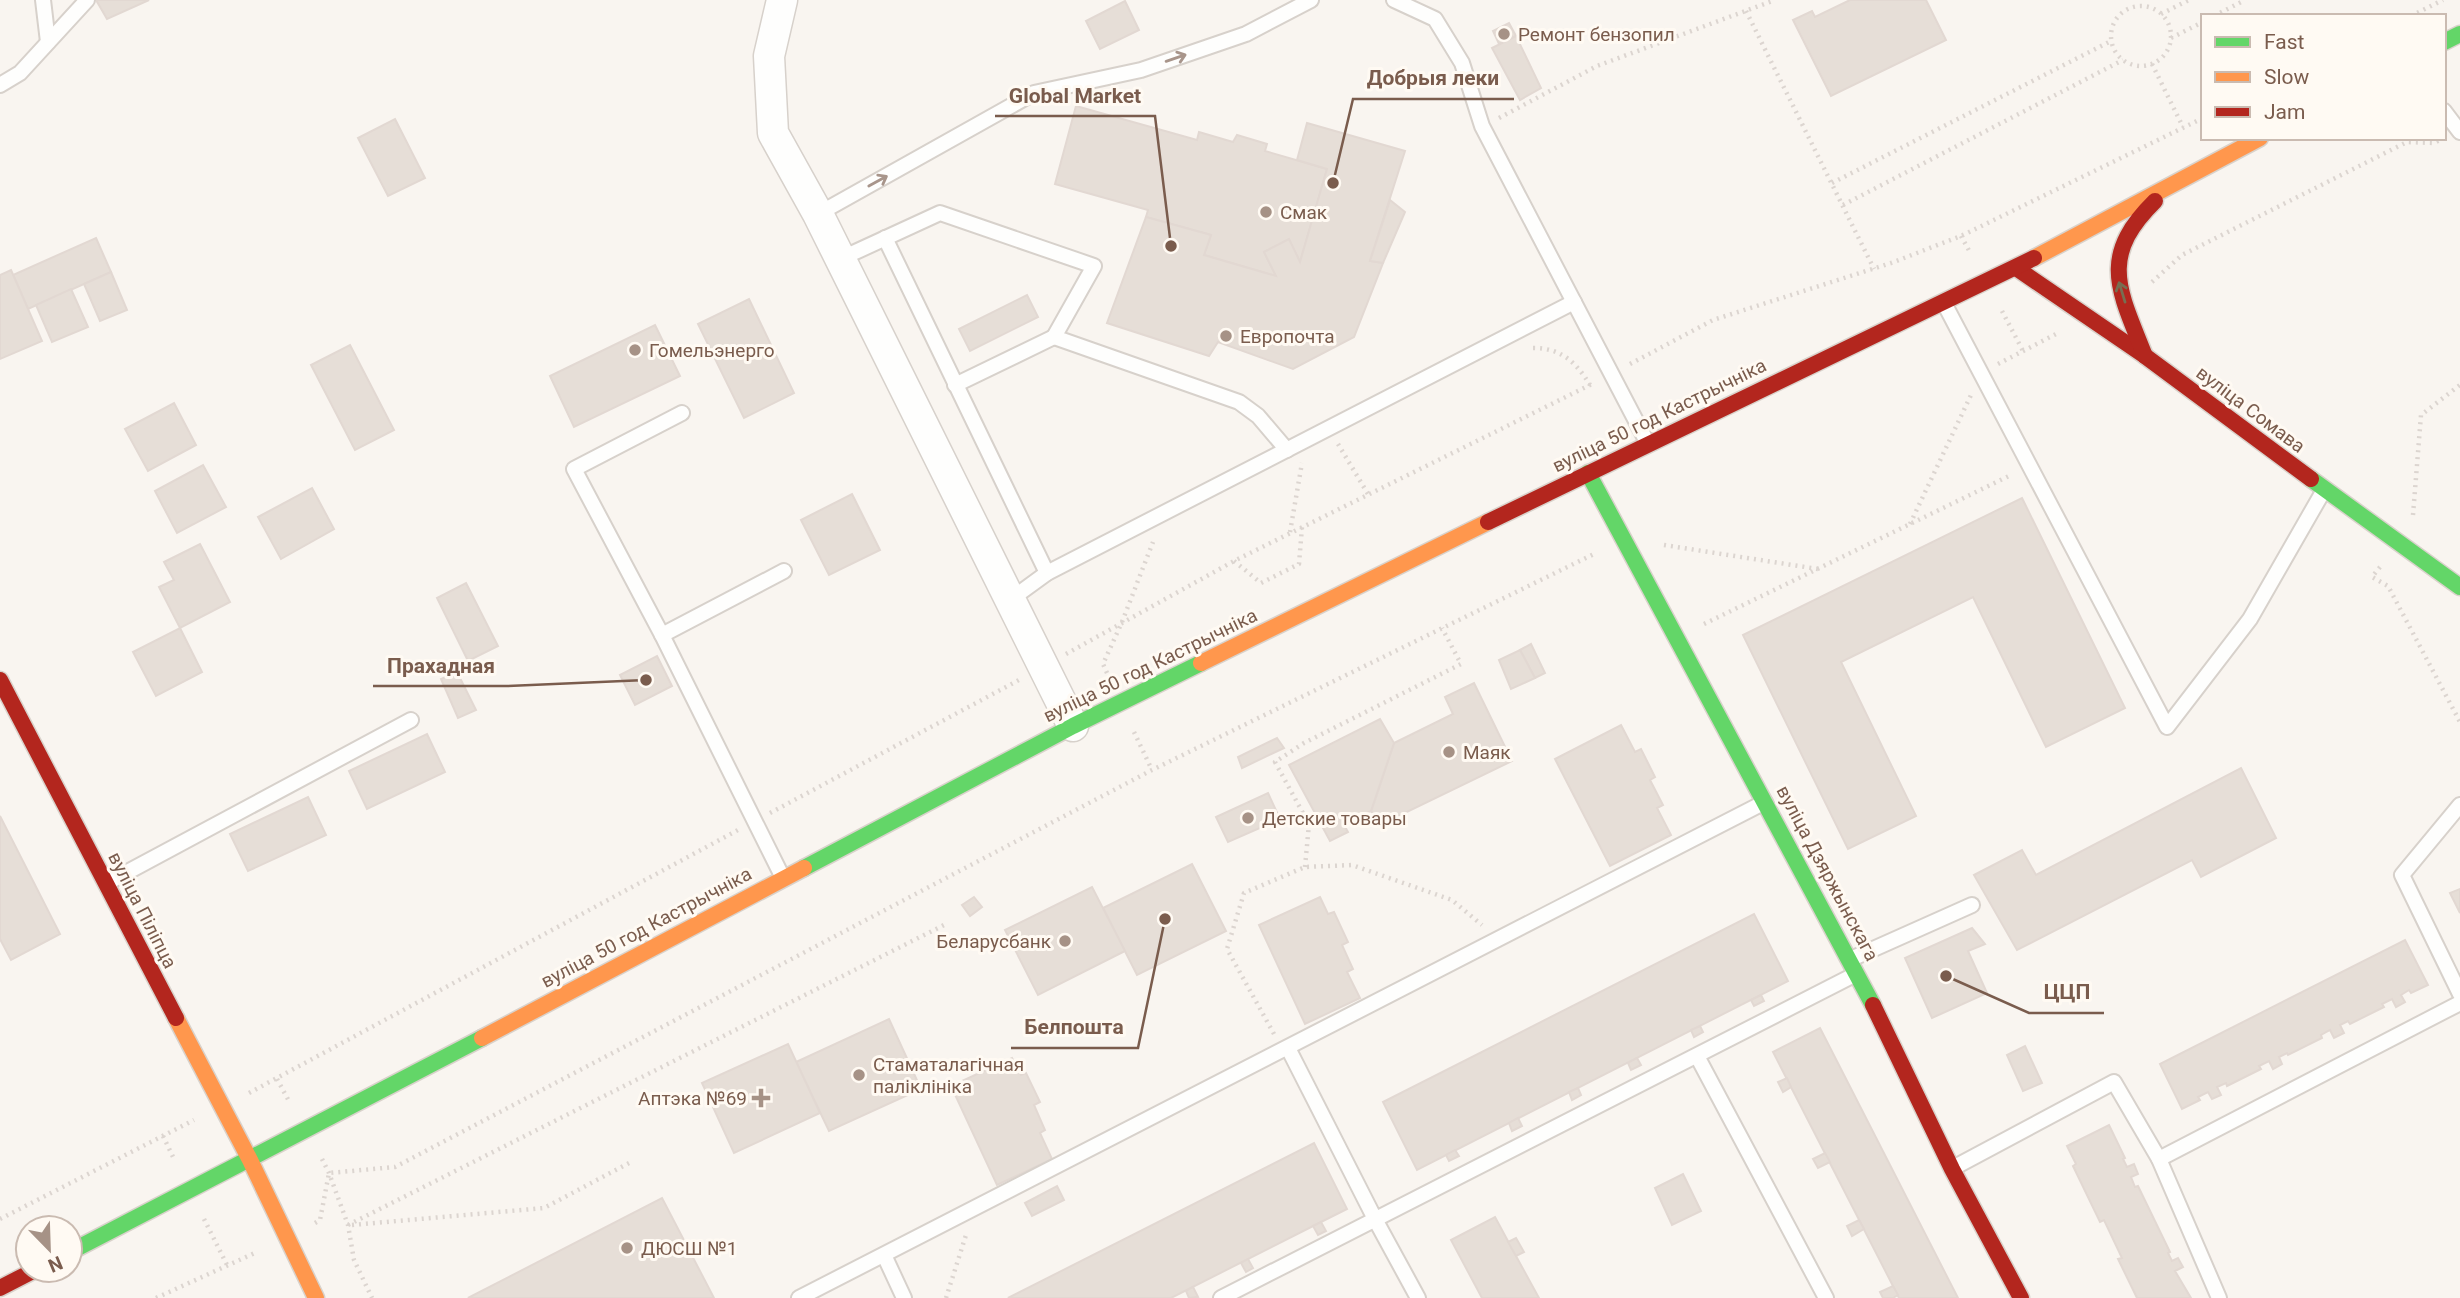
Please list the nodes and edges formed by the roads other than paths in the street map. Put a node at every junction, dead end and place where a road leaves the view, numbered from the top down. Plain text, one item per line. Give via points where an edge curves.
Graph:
1 (43, 0) edge
2 (87, 0) edge
3 (782, 0) edge
4 (1311, 0) edge
5 (1394, 0) edge
6 (48, 42) junction
7 (0, 85) edge
8 (2446, 114) edge
9 (2460, 132) edge
10 (2256, 140) edge
11 (2187, 177) junction
12 (818, 214) junction
13 (885, 238) junction
14 (840, 259) junction
15 (2016, 268) junction
16 (1574, 302) junction
17 (1944, 302) junction
18 (1054, 337) junction
19 (2145, 356) junction
20 (955, 385) junction
21 (682, 413) dead end
22 (1648, 443) junction
23 (1287, 450) junction
24 (1588, 472) junction
25 (2325, 490) junction
26 (784, 571) dead end
27 (1047, 573) junction
28 (2460, 587) edge
29 (1010, 600) junction
30 (662, 635) junction
31 (0, 680) edge
32 (411, 720) dead end
33 (1073, 726) junction
34 (1766, 801) junction
35 (2460, 805) edge
36 (783, 878) junction
37 (106, 884) junction
38 (1972, 905) dead end
39 (1854, 967) junction
40 (2460, 994) edge
41 (2460, 1003) edge
42 (1285, 1049) junction
43 (1697, 1056) junction
44 (250, 1160) junction
45 (2158, 1160) junction
46 (1952, 1169) junction
47 (1376, 1221) junction
48 (84, 1245) edge
49 (884, 1255) junction
50 (316, 1298) edge
51 (799, 1298) edge
52 (904, 1298) edge
53 (1221, 1298) edge
54 (1418, 1298) edge
55 (1826, 1298) edge
56 (2021, 1298) edge
57 (2219, 1298) edge

1 - 6 lane
2 - 6 lane
3 - 12 street via 769,56 773,133
12 -> 4 lane via 1034,93 1141,70 1246,34
5 - 16 lane via 1435,19 1462,63 1482,127
6 - 7 lane via 20,73
8 - 9 lane
10 - 11 main road, вуліца 50 год Кастрычніка
11 - 15 main road, вуліца 50 год Кастрычніка
19 -> 11 main road via 2118,283 2117,257 2127,231 2151,204
12 - 14 street
13 - 14 lane
13 - 18 lane via 940,213 1094,266
13 - 20 lane
14 - 29 street
15 - 17 main road, вуліца 50 год Кастрычніка
15 - 19 main road, вуліца Сомава
16 - 22 lane
16 - 23 lane
17 - 22 main road, вуліца 50 год Кастрычніка
17 - 25 lane via 2167,727 2250,618
18 - 20 lane
18 - 23 lane via 1240,402
19 - 25 main road, вуліца Сомава
20 - 27 lane
21 - 30 lane via 573,469
22 - 24 main road, вуліца 50 год Кастрычніка
23 - 27 lane
24 - 33 main road, вуліца 50 год Кастрычніка
24 - 34 main road, вуліца Дзяржынскага
25 - 28 main road, вуліца Сомава
26 - 30 lane
27 - 29 lane
29 - 33 street
30 - 36 lane
31 - 37 main road, вуліца Піліпца
32 - 37 lane
33 - 36 main road, вуліца 50 год Кастрычніка
34 - 39 main road, вуліца Дзяржынскага
34 - 42 lane
35 - 40 lane via 2402,875
36 - 44 main road, вуліца 50 год Кастрычніка
37 - 44 main road, вуліца Піліпца
38 - 39 lane
39 - 43 lane
39 - 46 main road, вуліца Дзяржынскага
41 - 45 lane
42 - 47 lane
42 - 49 lane
43 - 47 lane
43 - 55 lane
44 - 48 main road, вуліца 50 год Кастрычніка
44 - 50 main road, вуліца Піліпца
45 - 46 lane via 2114,1082
45 - 57 lane
46 - 56 main road, вуліца Дзяржынскага
47 - 53 lane
47 - 54 lane
49 - 51 lane
49 - 52 lane

